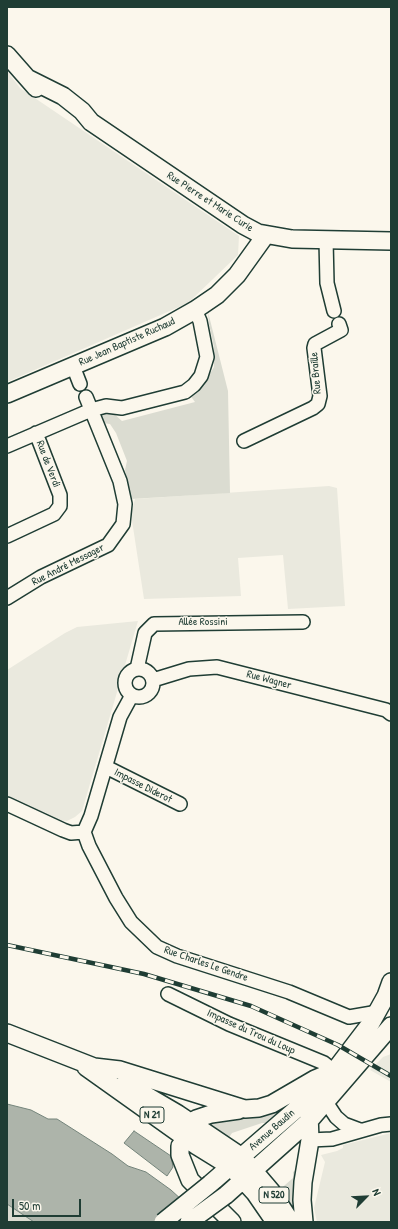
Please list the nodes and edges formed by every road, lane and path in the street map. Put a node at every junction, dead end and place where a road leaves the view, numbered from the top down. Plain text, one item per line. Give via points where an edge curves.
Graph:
1 (7, 55) edge
2 (264, 236) junction
3 (326, 240) junction
4 (391, 241) edge
5 (195, 310) junction
6 (334, 311) dead end
7 (339, 324) dead end
8 (73, 366) junction
9 (80, 384) dead end
10 (7, 394) edge
11 (86, 397) dead end
12 (91, 410) junction
13 (36, 433) junction
14 (244, 441) dead end
15 (7, 446) edge
16 (7, 536) edge
17 (7, 598) edge
18 (303, 622) dead end
19 (137, 669) junction
20 (153, 680) junction
21 (132, 695) junction
22 (389, 711) edge
23 (106, 767) junction
24 (7, 804) edge
25 (180, 804) dead end
26 (84, 832) junction
27 (391, 982) edge
28 (168, 994) dead end
29 (377, 1015) edge
30 (350, 1016) junction
31 (391, 1026) edge
32 (7, 1033) edge
33 (366, 1044) junction
34 (391, 1045) edge
35 (76, 1060) junction
36 (100, 1069) junction
37 (334, 1071) junction
38 (306, 1100) junction
39 (324, 1105) junction
40 (245, 1109) junction
41 (196, 1119) dead end
42 (310, 1120) junction
43 (391, 1124) edge
44 (360, 1130) junction
45 (310, 1140) junction
46 (188, 1146) junction
47 (241, 1169) junction
48 (217, 1184) junction
49 (164, 1222) edge
50 (184, 1222) edge
51 (189, 1222) edge
52 (232, 1222) edge
53 (275, 1222) edge
54 (291, 1222) edge
55 (304, 1222) edge

1 - 2 main road, Rue Pierre et Marie Curie via 29,79 63,96 91,122 243,225
2 - 3 main road, Rue Pierre et Marie Curie
2 - 5 main road, Rue Jean Baptiste Ruchaud via 237,275 217,295
3 - 4 main road, Rue Pierre et Marie Curie
3 - 6 street via 327,283
5 - 8 main road, Rue Jean Baptiste Ruchaud via 165,327
5 - 12 street via 200,321 207,357 201,376 194,385 185,392 122,408 106,406
7 - 14 street, Rue Braille via 341,330 315,344 320,396 318,404
8 - 9 street
8 - 10 main road, Rue Jean Baptiste Ruchaud
11 - 12 street, Rue André Messager
12 - 13 street
12 - 17 street, Rue André Messager via 120,481 125,504 123,524 108,545 41,577
13 - 15 street
13 - 16 street, Rue de Verdi via 60,495 60,506 54,514
18 - 19 street, Allée Rossini via 154,624 145,633
19 - 20 street via 148,673
19 - 21 street via 126,678 126,688
20 - 21 street via 152,689 146,696
20 - 22 street, Rue Wagner via 189,669 217,667
21 - 23 street via 120,717
23 - 25 street, Impasse Diderot
23 - 26 street
24 - 26 street via 71,833
26 - 30 street, Rue Charles Le Gendre via 116,898 131,922 157,947 177,956 289,992
27 - 29 main road
28 - 37 street, Impasse du Trou du Loup via 230,1024 324,1063
29 - 30 street, Rue Charles Le Gendre
29 - 33 main road via 374,1033
30 - 33 street
31 - 33 main road, Avenue Baudin
32 - 35 main road, N 21
33 - 34 main road
33 - 37 main road, Avenue Baudin
33 - 39 main road, Avenue Baudin
35 - 36 main road, N 21
35 - 46 main road, N 21
36 - 40 main road via 120,1070
36 - 47 main road, Avenue Baudin / N 21 via 178,1114
37 - 38 main road, Avenue Baudin via 323,1086
37 - 40 main road via 272,1104
38 - 42 main road
38 - 47 main road, Avenue Baudin
39 - 42 main road, Avenue Baudin
39 - 44 street via 344,1124
39 - 45 main road
40 - 41 main road
42 - 45 main road
42 - 47 main road, Avenue Baudin
43 - 44 street
44 - 45 street via 332,1139
45 - 55 main road via 303,1182
46 - 47 main road, N 21
46 - 48 main road via 207,1158
46 - 52 main road via 180,1155 190,1180
47 - 48 main road
47 - 53 main road, N 520
47 - 54 main road, N 520 via 275,1196
48 - 49 main road, bridge
48 - 50 main road
48 - 51 main road, bridge

